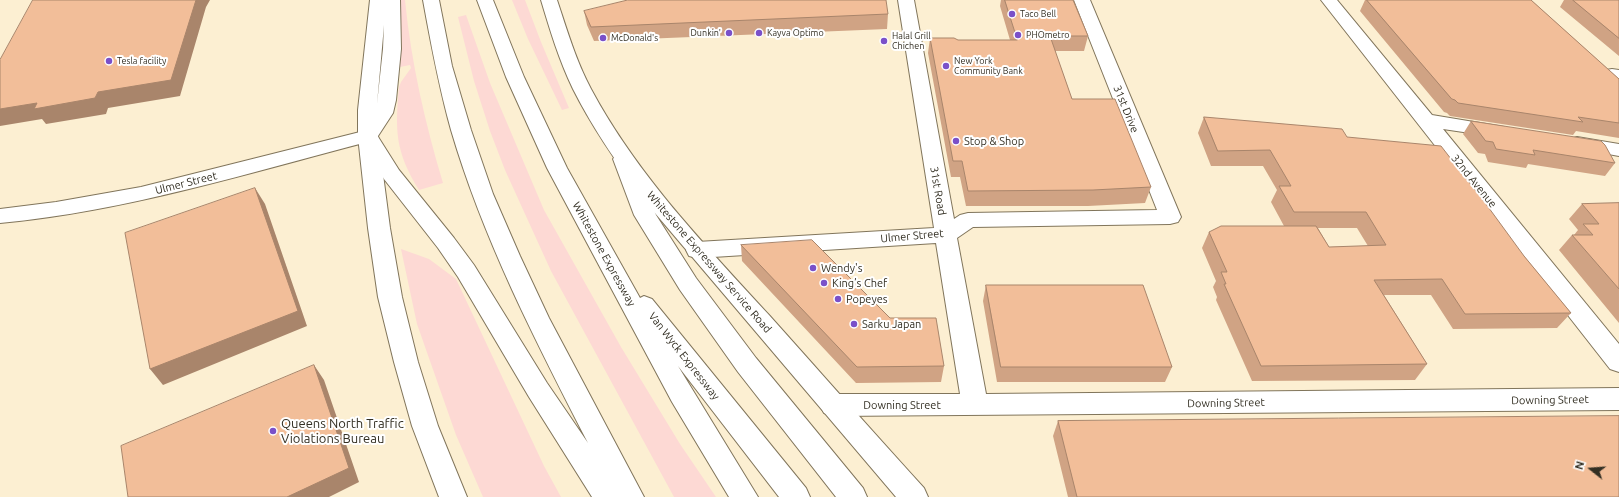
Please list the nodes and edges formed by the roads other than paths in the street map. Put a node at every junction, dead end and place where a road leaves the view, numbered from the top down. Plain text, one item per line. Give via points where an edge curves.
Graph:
1 (378, 0) edge
2 (392, 0) edge
3 (431, 0) edge
4 (485, 0) edge
5 (549, 0) edge
6 (906, 0) edge
7 (1082, 0) edge
8 (1328, 0) edge
9 (1424, 120) junction
10 (1512, 133) edge
11 (368, 136) junction
12 (1558, 140) edge
13 (1619, 150) edge
14 (623, 159) junction
15 (580, 210) junction
16 (0, 216) edge
17 (1170, 218) joint
18 (946, 235) junction
19 (697, 250) junction
20 (1619, 362) edge
21 (1619, 399) edge
22 (833, 405) junction
23 (974, 405) junction
24 (452, 497) edge
25 (608, 497) edge
26 (630, 497) edge
27 (744, 497) edge
28 (796, 497) edge
29 (853, 497) edge
30 (914, 497) edge

1 - 11 main road via 368,94
2 - 11 main road via 392,49 387,100 384,113
3 - 26 main road via 440,54 463,137 492,214 533,308
4 - 15 main road, Whitestone Expressway via 530,111
5 - 14 main road, Whitestone Expressway Service Road via 572,70 597,118
6 - 18 main road, 31st Road
7 - 17 main road, 31st Drive
8 - 9 main road, 32nd Avenue
9 - 10 main road
9 - 20 main road, 32nd Avenue
11 - 16 main road, Ulmer Street via 149,192
11 - 24 main road via 379,228 394,314 420,412
11 - 25 main road via 391,174 466,271 538,390
12 - 13 main road
14 - 19 main road, Whitestone Expressway Service Road
14 - 29 main road via 646,215 679,270 747,365
15 - 27 main road, Whitestone Expressway via 681,395
15 - 28 main road, Van Wyck Expressway via 641,301
17 - 18 main road, Ulmer Street via 968,220
18 - 19 main road, Ulmer Street
18 - 23 main road, 31st Road
19 - 22 main road, Whitestone Expressway Service Road
21 - 23 main road, Downing Street
22 - 23 main road, Downing Street
22 - 30 main road, Whitestone Expressway Service Road

